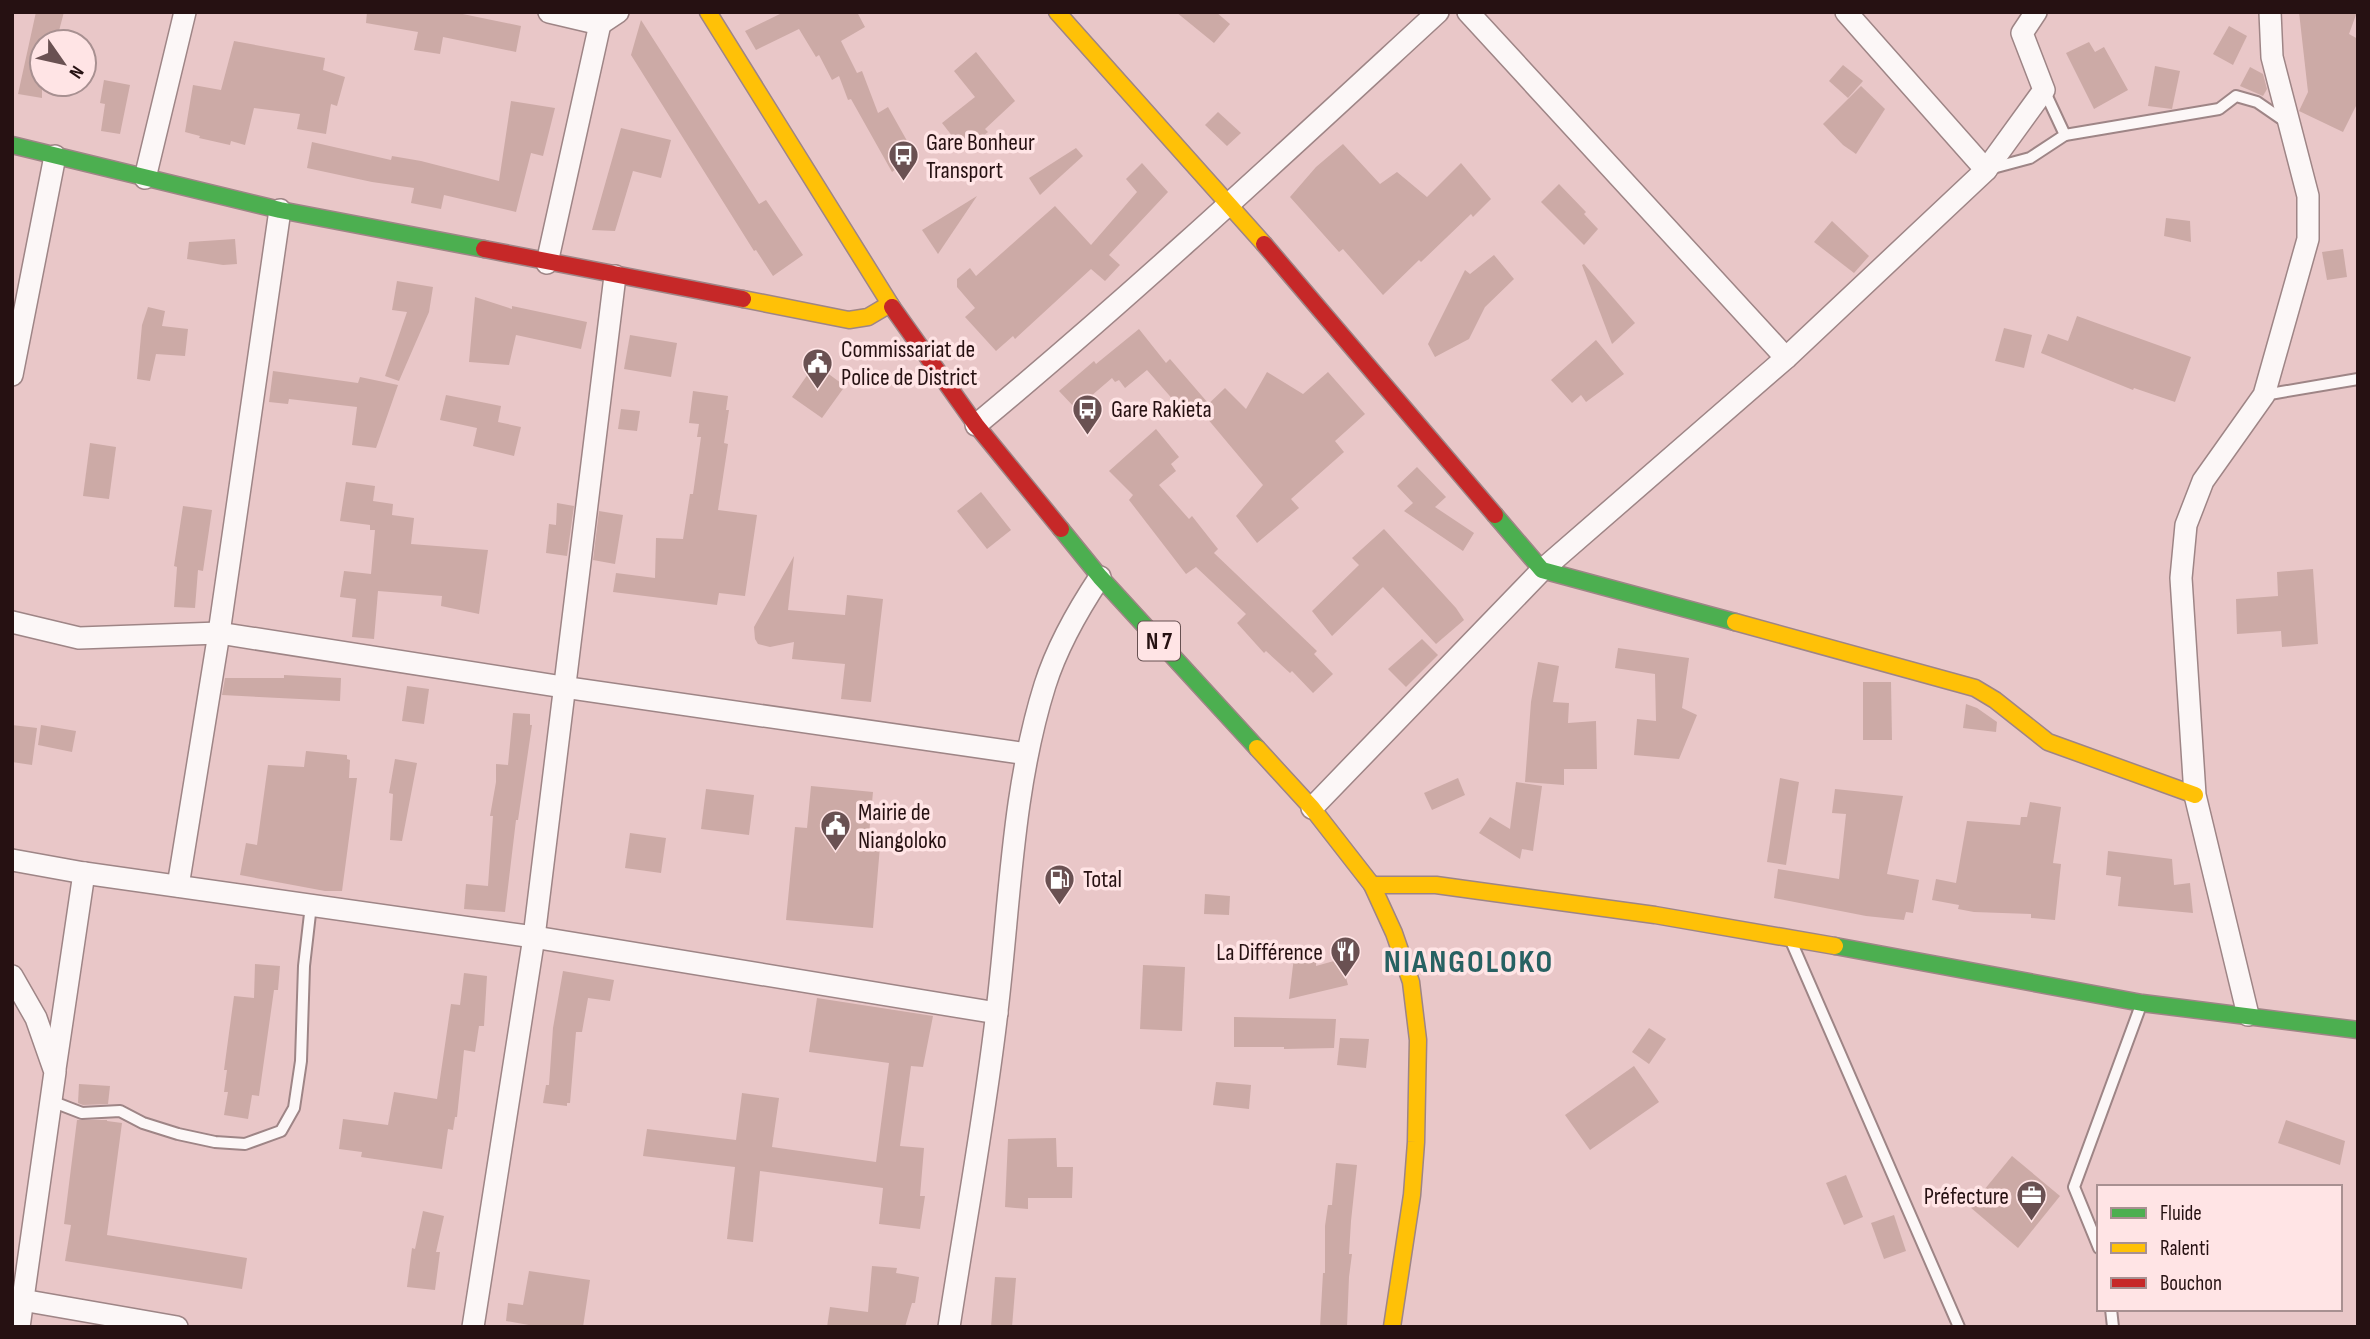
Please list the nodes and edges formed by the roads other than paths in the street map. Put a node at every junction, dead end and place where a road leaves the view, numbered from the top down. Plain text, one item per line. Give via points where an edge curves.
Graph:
1 (185, 12) edge
2 (550, 12) edge
3 (618, 12) edge
4 (708, 12) edge
5 (1057, 12) edge
6 (1438, 12) edge
7 (1468, 12) edge
8 (1846, 12) edge
9 (2036, 12) edge
10 (2270, 12) edge
11 (600, 24) junction
12 (2044, 90) junction
13 (2289, 124) junction
14 (2065, 135) junction
15 (12, 145) edge
16 (55, 156) junction
17 (1986, 170) junction
18 (145, 178) junction
19 (1230, 204) junction
20 (279, 210) junction
21 (547, 263) junction
22 (615, 276) junction
23 (890, 304) junction
24 (15, 353) edge
25 (1786, 358) junction
26 (12, 375) edge
27 (2358, 379) edge
28 (2264, 395) junction
29 (976, 425) junction
30 (1542, 570) junction
31 (1100, 577) junction
32 (12, 622) edge
33 (219, 634) junction
34 (563, 687) junction
35 (1027, 754) junction
36 (2196, 795) junction
37 (1312, 808) junction
38 (12, 860) edge
39 (84, 873) junction
40 (1372, 885) junction
41 (178, 886) junction
42 (311, 905) junction
43 (534, 937) junction
44 (1789, 937) junction
45 (12, 976) edge
46 (2142, 1003) junction
47 (997, 1013) junction
48 (2248, 1015) junction
49 (2358, 1030) edge
50 (55, 1072) junction
51 (51, 1101) junction
52 (2097, 1243) edge
53 (22, 1300) junction
54 (168, 1326) edge
55 (19, 1327) edge
56 (473, 1327) edge
57 (949, 1327) edge
58 (1392, 1327) edge
59 (1959, 1327) edge

1 - 18 street
2 - 11 street
3 - 11 street
4 - 23 main road, N 7
5 - 19 main road
6 - 19 street
7 - 25 street
8 - 17 street
9 - 12 street via 2022,33
10 - 13 street via 2272,57
11 - 21 street
12 - 14 lane
12 - 17 street
13 - 14 lane via 2257,102 2236,96 2219,109
13 - 28 street via 2308,196 2308,239
14 - 17 lane via 2031,158
15 - 16 main road
16 - 18 main road
16 - 24 street
17 - 25 street
18 - 20 main road
19 - 29 street
19 - 30 main road
20 - 21 main road
20 - 33 street
21 - 22 main road
22 - 23 main road via 849,320 869,317
22 - 34 street
23 - 29 main road, N 7
24 - 26 street
25 - 30 street
27 - 28 lane
28 - 36 street via 2203,481 2186,525 2181,578
29 - 31 main road, N 7
30 - 36 main road via 1975,688 1994,697 2028,730 2048,742
30 - 37 street
31 - 35 street via 1076,613 1045,684
31 - 37 main road, N 7
32 - 33 street via 79,638
33 - 34 street
33 - 41 street
34 - 35 street
34 - 43 street
35 - 47 street
36 - 48 street
37 - 40 main road, N 7
38 - 39 street
39 - 41 street
39 - 50 street
40 - 44 main road via 1436,885
40 - 58 main road, N 7 via 1411,982 1418,1041 1412,1195
41 - 42 street
42 - 43 street
42 - 51 lane via 301,1061 294,1108 281,1131 245,1144 215,1142 154,1127 120,1111 82,1113
43 - 47 street
43 - 56 street
44 - 46 main road
44 - 59 lane
45 - 50 street via 36,1018
46 - 48 main road
46 - 52 lane via 2074,1187
47 - 57 street
48 - 49 main road
50 - 51 street
51 - 53 street
53 - 54 street
53 - 55 street

